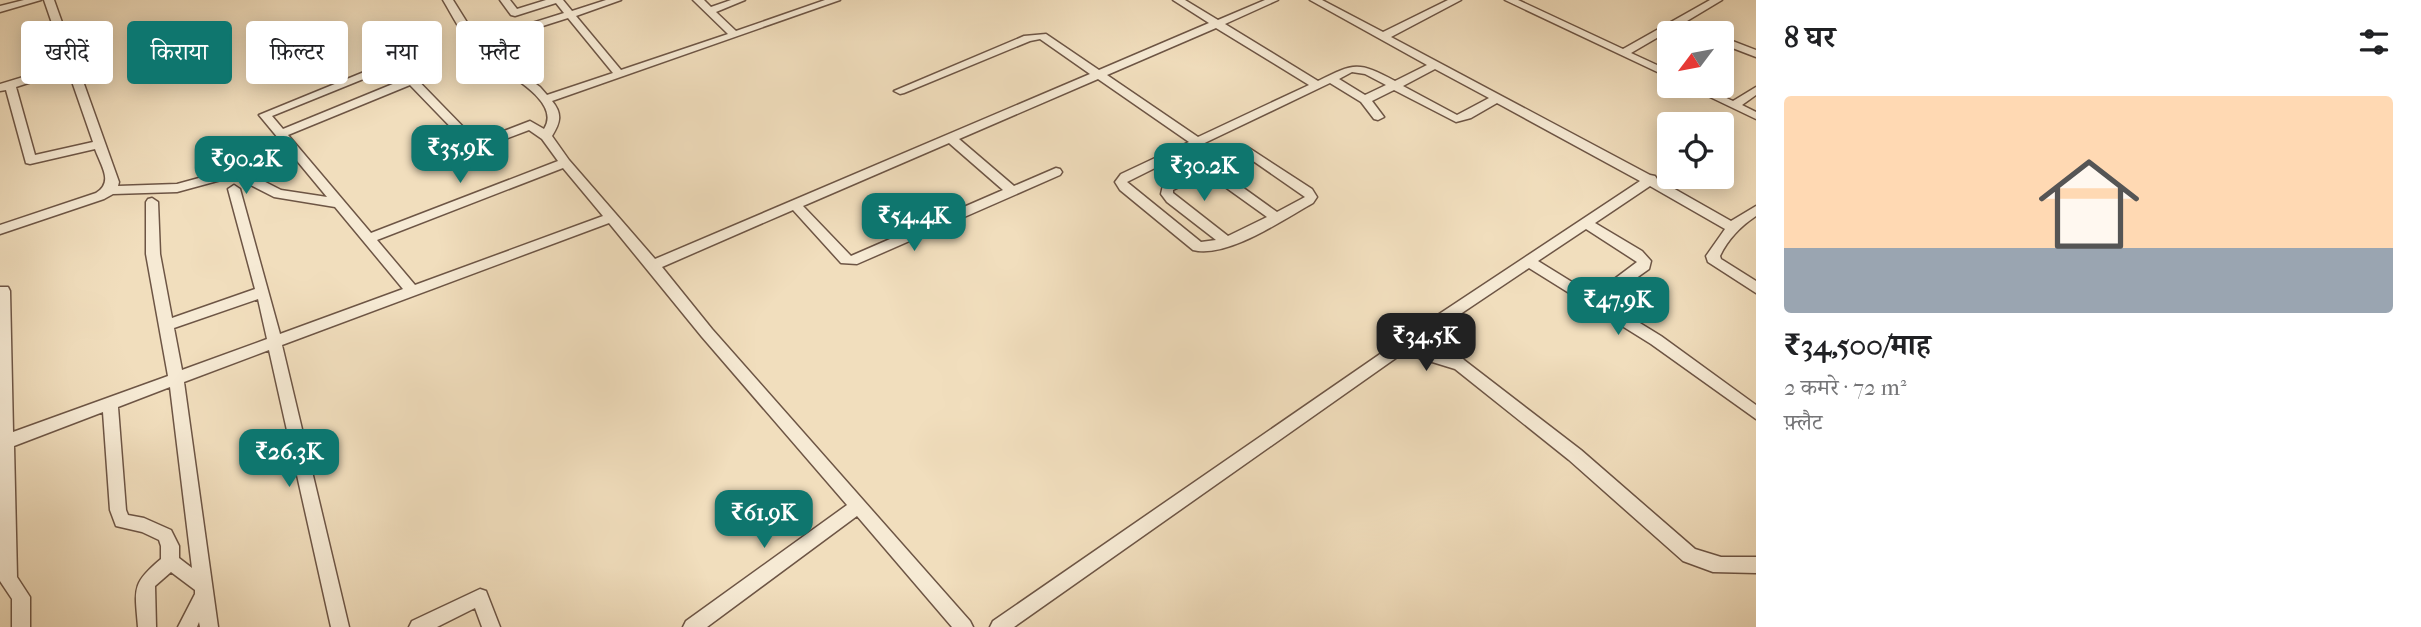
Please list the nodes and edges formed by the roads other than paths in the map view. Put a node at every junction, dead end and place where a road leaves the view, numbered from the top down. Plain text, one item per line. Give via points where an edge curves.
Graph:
1 (36, 0) edge
2 (49, 0) edge
3 (449, 0) edge
4 (505, 0) edge
5 (557, 0) edge
6 (616, 0) edge
7 (698, 0) edge
8 (740, 0) edge
9 (835, 0) edge
10 (1178, 0) edge
11 (1273, 0) edge
12 (1315, 0) edge
13 (1457, 0) edge
14 (1510, 0) edge
15 (1717, 0) edge
16 (0, 9) edge
17 (709, 11) junction
18 (570, 14) junction
19 (57, 21) edge
20 (462, 21) edge
21 (1681, 21) edge
22 (544, 22) edge
23 (1219, 24) junction
24 (734, 34) junction
25 (1657, 34) edge
26 (1384, 36) junction
27 (1734, 45) edge
28 (1623, 53) junction
29 (1756, 54) edge
30 (1436, 65) junction
31 (1657, 69) edge
32 (619, 74) junction
33 (1099, 75) junction
34 (362, 76) edge
35 (1330, 78) junction
36 (79, 84) edge
37 (403, 84) edge
38 (417, 84) edge
39 (529, 84) edge
40 (1317, 85) junction
41 (5, 86) edge
42 (1395, 86) junction
43 (1756, 90) edge
44 (901, 91) dead end
45 (1497, 98) junction
46 (1719, 98) edge
47 (545, 100) junction
48 (1365, 100) junction
49 (1734, 105) junction
50 (1756, 116) edge
51 (1378, 117) dead end
52 (280, 134) junction
53 (546, 136) junction
54 (951, 138) junction
55 (1197, 142) junction
56 (100, 144) junction
57 (1182, 150) junction
58 (565, 163) junction
59 (1208, 167) junction
60 (1056, 172) dead end
61 (1651, 179) junction
62 (234, 189) dead end
63 (110, 190) junction
64 (1012, 191) junction
65 (153, 194) junction
66 (337, 203) junction
67 (794, 204) junction
68 (1756, 210) edge
69 (612, 217) junction
70 (1275, 217) junction
71 (1586, 223) junction
72 (1731, 227) junction
73 (0, 230) edge
74 (368, 239) junction
75 (1227, 242) junction
76 (1528, 261) junction
77 (653, 265) junction
78 (1756, 288) edge
79 (412, 291) junction
80 (0, 292) edge
81 (263, 292) junction
82 (1594, 301) junction
83 (166, 325) junction
84 (1429, 328) junction
85 (275, 342) junction
86 (1402, 347) junction
87 (1460, 365) junction
88 (176, 379) junction
89 (110, 403) junction
90 (1756, 413) edge
91 (2, 443) edge
92 (859, 505) junction
93 (170, 562) junction
94 (1756, 565) edge
95 (204, 591) junction
96 (21, 627) edge
97 (147, 627) edge
98 (187, 627) edge
99 (209, 627) edge
100 (340, 627) edge
101 (418, 627) edge
102 (491, 627) edge
103 (692, 627) edge
104 (964, 627) edge
105 (999, 627) edge

1 - 16 street
2 - 19 street
3 - 20 street
4 - 5 street via 515,13
5 - 18 street
6 - 18 street
7 - 17 street
8 - 17 street
9 - 24 street
10 - 23 street
11 - 23 street
12 - 26 street
13 - 26 street
14 - 28 street
15 - 21 street
17 - 24 street
18 - 22 street
18 - 32 street
23 - 33 street
23 - 40 street
24 - 32 street
25 - 28 street
26 - 30 street
27 - 29 street
28 - 31 street
30 - 42 street
30 - 45 street
32 - 47 street
33 - 44 street via 1048,37 1035,36
33 - 54 street
33 - 55 street
34 - 52 street via 264,115
35 - 40 street
35 - 42 street via 1357,68
35 - 48 street
36 - 56 street
37 - 52 street
38 - 53 street via 472,142 484,143 530,125
39 - 47 street
40 - 55 street
41 - 56 street via 30,160
42 - 45 street via 1456,119
42 - 48 street
43 - 49 street
45 - 61 street
46 - 49 street
47 - 53 street via 555,116
48 - 51 street
49 - 50 street
52 - 66 street
53 - 58 street
54 - 64 street
54 - 67 street
55 - 57 street
56 - 63 street via 113,182
57 - 59 street
57 - 75 street via 1121,182 1198,247
58 - 69 street
58 - 74 street
59 - 70 street
59 - 70 street via 1249,152 1308,192 1309,200
59 - 75 street via 1167,188 1167,194
60 - 64 street
61 - 71 street
61 - 72 street
62 - 81 street
63 - 65 street
63 - 73 street
64 - 67 street via 852,261
65 - 66 street via 232,173 278,194
65 - 83 street via 153,254
66 - 74 street
67 - 77 street
68 - 72 street
69 - 77 street
69 - 79 street
70 - 75 street
71 - 76 street
71 - 82 street via 1644,261 1644,266
72 - 78 street via 1713,256 1715,261
74 - 79 street
76 - 82 street
76 - 84 street
77 - 92 street
79 - 85 street
80 - 91 street
81 - 83 street
81 - 85 street
82 - 90 street
83 - 88 street
84 - 86 street
84 - 87 street
85 - 88 street
85 - 100 street
86 - 87 street
86 - 105 street
87 - 94 street via 1576,455 1689,555 1714,566
88 - 89 street
88 - 95 street
89 - 91 street
89 - 93 street via 122,521 165,535
91 - 96 street via 8,579 20,597
92 - 103 street
92 - 104 street
93 - 95 street
93 - 97 street via 147,582
95 - 98 street
95 - 99 street
101 - 102 street via 480,597

